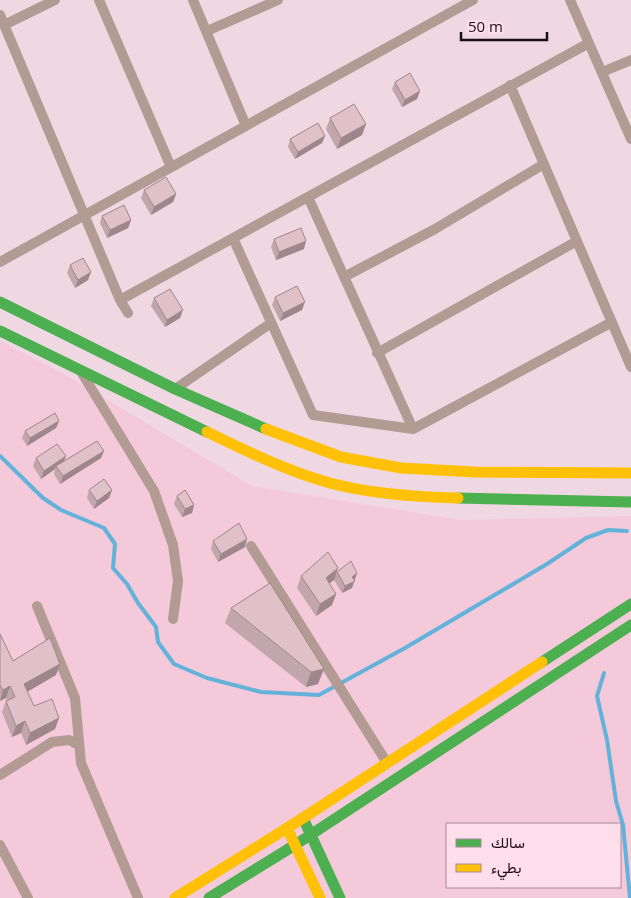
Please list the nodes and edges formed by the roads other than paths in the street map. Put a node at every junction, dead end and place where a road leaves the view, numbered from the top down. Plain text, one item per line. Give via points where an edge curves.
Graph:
1 (55, 0) edge
2 (99, 0) edge
3 (193, 0) edge
4 (278, 0) edge
5 (473, 0) edge
6 (570, 0) edge
7 (0, 15) edge
8 (4, 25) junction
9 (207, 32) junction
10 (589, 43) junction
11 (631, 60) edge
12 (602, 72) junction
13 (510, 86) junction
14 (246, 126) junction
15 (631, 139) edge
16 (544, 164) junction
17 (171, 167) junction
18 (308, 197) junction
19 (85, 215) junction
20 (233, 238) junction
21 (577, 241) junction
22 (0, 262) edge
23 (344, 277) junction
24 (120, 300) junction
25 (0, 302) edge
26 (128, 313) dead end
27 (612, 322) junction
28 (272, 323) junction
29 (0, 331) edge
30 (377, 353) junction
31 (631, 367) edge
32 (80, 370) junction
33 (175, 388) junction
34 (413, 429) junction
35 (631, 474) edge
36 (631, 502) edge
37 (251, 546) dead end
38 (631, 604) edge
39 (37, 606) dead end
40 (173, 619) dead end
41 (631, 625) edge
42 (79, 745) junction
43 (387, 764) junction
44 (0, 775) edge
45 (303, 818) junction
46 (287, 828) junction
47 (310, 835) junction
48 (0, 845) edge
49 (295, 845) junction
50 (28, 898) edge
51 (138, 898) edge
52 (175, 898) edge
53 (210, 898) edge
54 (320, 898) edge
55 (340, 898) edge

1 - 8 street
2 - 17 street
3 - 9 street
4 - 9 street
5 - 14 street
6 - 10 street
7 - 8 street
8 - 19 street
9 - 14 street
10 - 12 street
10 - 13 street
11 - 12 street
12 - 15 street
13 - 16 street
13 - 18 street
14 - 17 street
16 - 21 street
16 - 23 street via 435,229
17 - 19 street
18 - 20 street
18 - 23 street
19 - 22 street
19 - 24 street
20 - 24 street
20 - 28 street
21 - 27 street
21 - 30 street
23 - 30 street
24 - 26 street
25 - 33 street
27 - 31 street
27 - 34 street
28 - 33 street
28 - 34 street via 313,415
29 - 32 street
30 - 34 street
32 - 36 street via 236,446 331,483 431,497
32 - 40 street via 154,490 176,563 178,580
33 - 35 street via 309,447 379,465 475,472
37 - 43 street
38 - 43 street
39 - 42 street via 75,698
41 - 47 street
42 - 44 street via 69,740 52,742
42 - 51 street via 81,763
43 - 45 street
45 - 46 street
45 - 47 street
46 - 49 street
46 - 52 street
47 - 49 street
47 - 55 street
48 - 50 street
49 - 53 street
49 - 54 street

